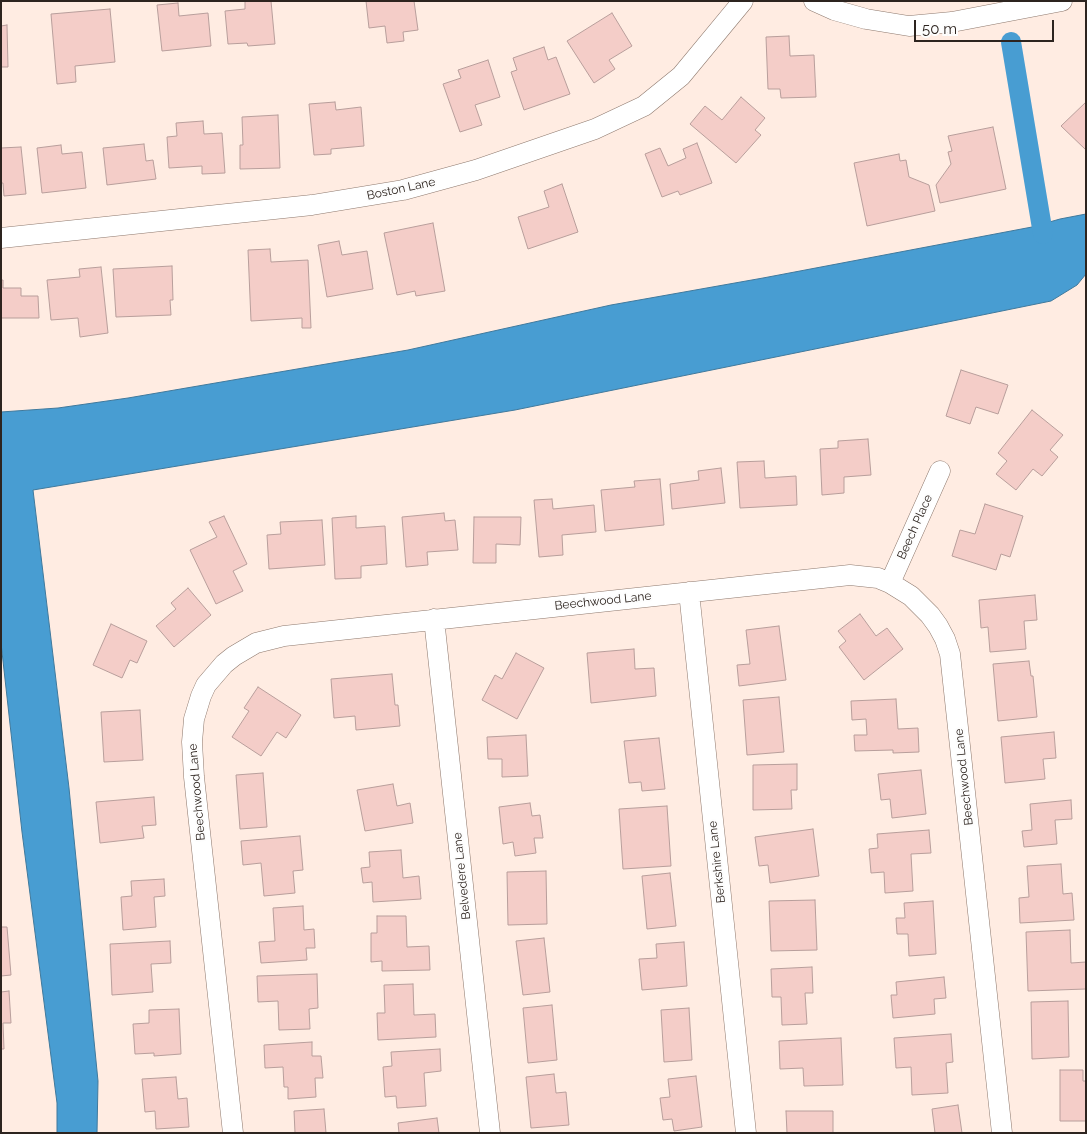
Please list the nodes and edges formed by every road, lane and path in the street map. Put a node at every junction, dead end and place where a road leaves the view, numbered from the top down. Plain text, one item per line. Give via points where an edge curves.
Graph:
1 (743, 1) edge
2 (814, 1) edge
3 (1062, 1) edge
4 (1, 238) edge
5 (940, 471) dead end
6 (890, 583) junction
7 (689, 592) junction
8 (434, 619) junction
9 (233, 1133) edge
10 (490, 1133) edge
11 (746, 1133) edge
12 (1002, 1133) edge

1 - 4 street, Boston Lane via 681,76 644,106 595,129 476,170 403,190 312,205
2 - 3 street via 834,10 898,26 952,22
5 - 6 street, Beech Place
6 - 7 street, Beechwood Lane via 864,576 843,576
6 - 12 street, Beechwood Lane via 911,596 930,615 950,654
7 - 8 street, Beechwood Lane
7 - 11 street, Berkshire Lane
8 - 9 street, Beechwood Lane via 284,636 256,644 224,664 206,685 196,708 192,729 194,777
8 - 10 street, Belvedere Lane

